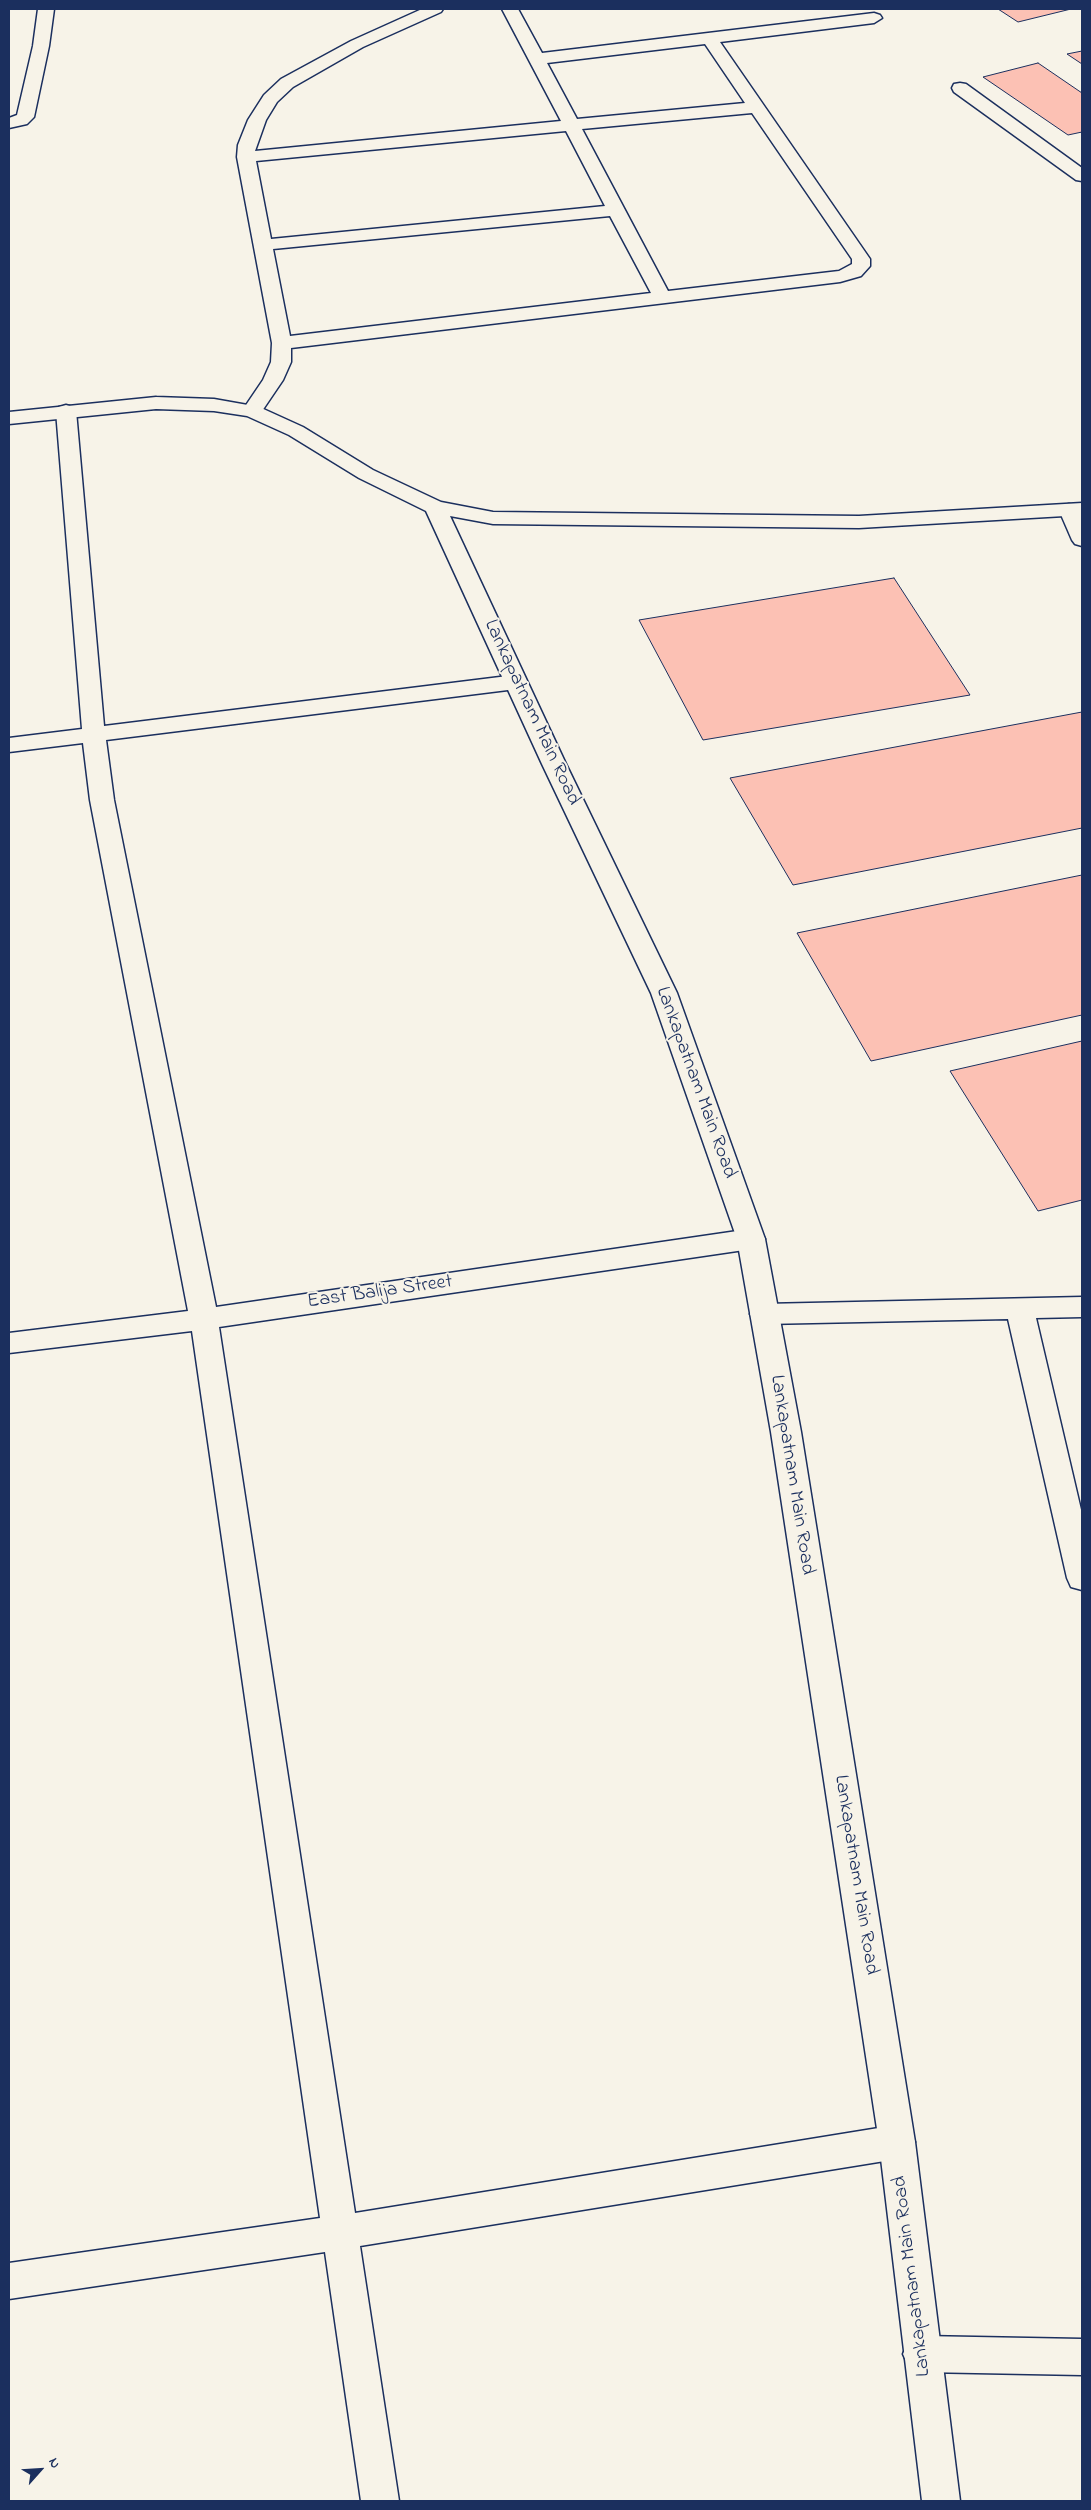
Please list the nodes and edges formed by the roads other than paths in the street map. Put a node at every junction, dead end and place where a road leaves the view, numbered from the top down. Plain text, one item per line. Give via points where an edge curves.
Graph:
1 (46, 9) edge
2 (435, 9) edge
3 (510, 9) edge
4 (874, 18) dead end
5 (709, 38) junction
6 (537, 59) junction
7 (960, 88) dead end
8 (757, 108) junction
9 (9, 123) edge
10 (572, 127) junction
11 (246, 157) junction
12 (1082, 176) edge
13 (616, 210) junction
14 (263, 246) junction
15 (662, 298) junction
16 (282, 343) junction
17 (66, 411) junction
18 (252, 411) junction
19 (9, 418) edge
20 (434, 507) junction
21 (1076, 510) edge
22 (1082, 540) edge
23 (516, 682) junction
24 (94, 736) junction
25 (9, 745) edge
26 (751, 1239) junction
27 (1082, 1307) edge
28 (1020, 1308) junction
29 (764, 1314) junction
30 (204, 1319) junction
31 (9, 1343) edge
32 (1082, 1578) edge
33 (897, 2142) junction
34 (342, 2232) junction
35 (9, 2282) edge
36 (922, 2354) junction
37 (1082, 2357) edge
38 (380, 2501) edge
39 (942, 2501) edge

1 - 9 street via 25,117
2 - 11 street via 357,44 288,84 270,99 256,120
3 - 6 street
4 - 5 street
5 - 6 street
5 - 8 street
6 - 10 street
7 - 12 street
8 - 10 street
8 - 15 street via 861,259 860,266 854,272 840,276
10 - 11 street
10 - 13 street
11 - 14 street
13 - 14 street
13 - 15 street
14 - 16 street
15 - 16 street
16 - 18 street via 281,362
17 - 18 street via 156,403 214,405
17 - 19 street
17 - 24 street
18 - 20 street via 296,431 366,474
20 - 21 street via 493,518 638,521 859,522
20 - 23 street, Lankapatnam Main Road
21 - 22 street
23 - 24 street
23 - 26 street, Lankapatnam Main Road via 664,993
24 - 25 street
24 - 30 street via 102,800
26 - 29 street, Lankapatnam Main Road
26 - 30 street, East Balija Street
27 - 28 street
28 - 29 street
28 - 32 street
29 - 33 street, Lankapatnam Main Road via 786,1432
30 - 31 street, East Balija Street
30 - 34 street
33 - 34 street
33 - 36 street, Lankapatnam Main Road
34 - 35 street
34 - 38 street
36 - 37 street
36 - 39 street, Lankapatnam Main Road

